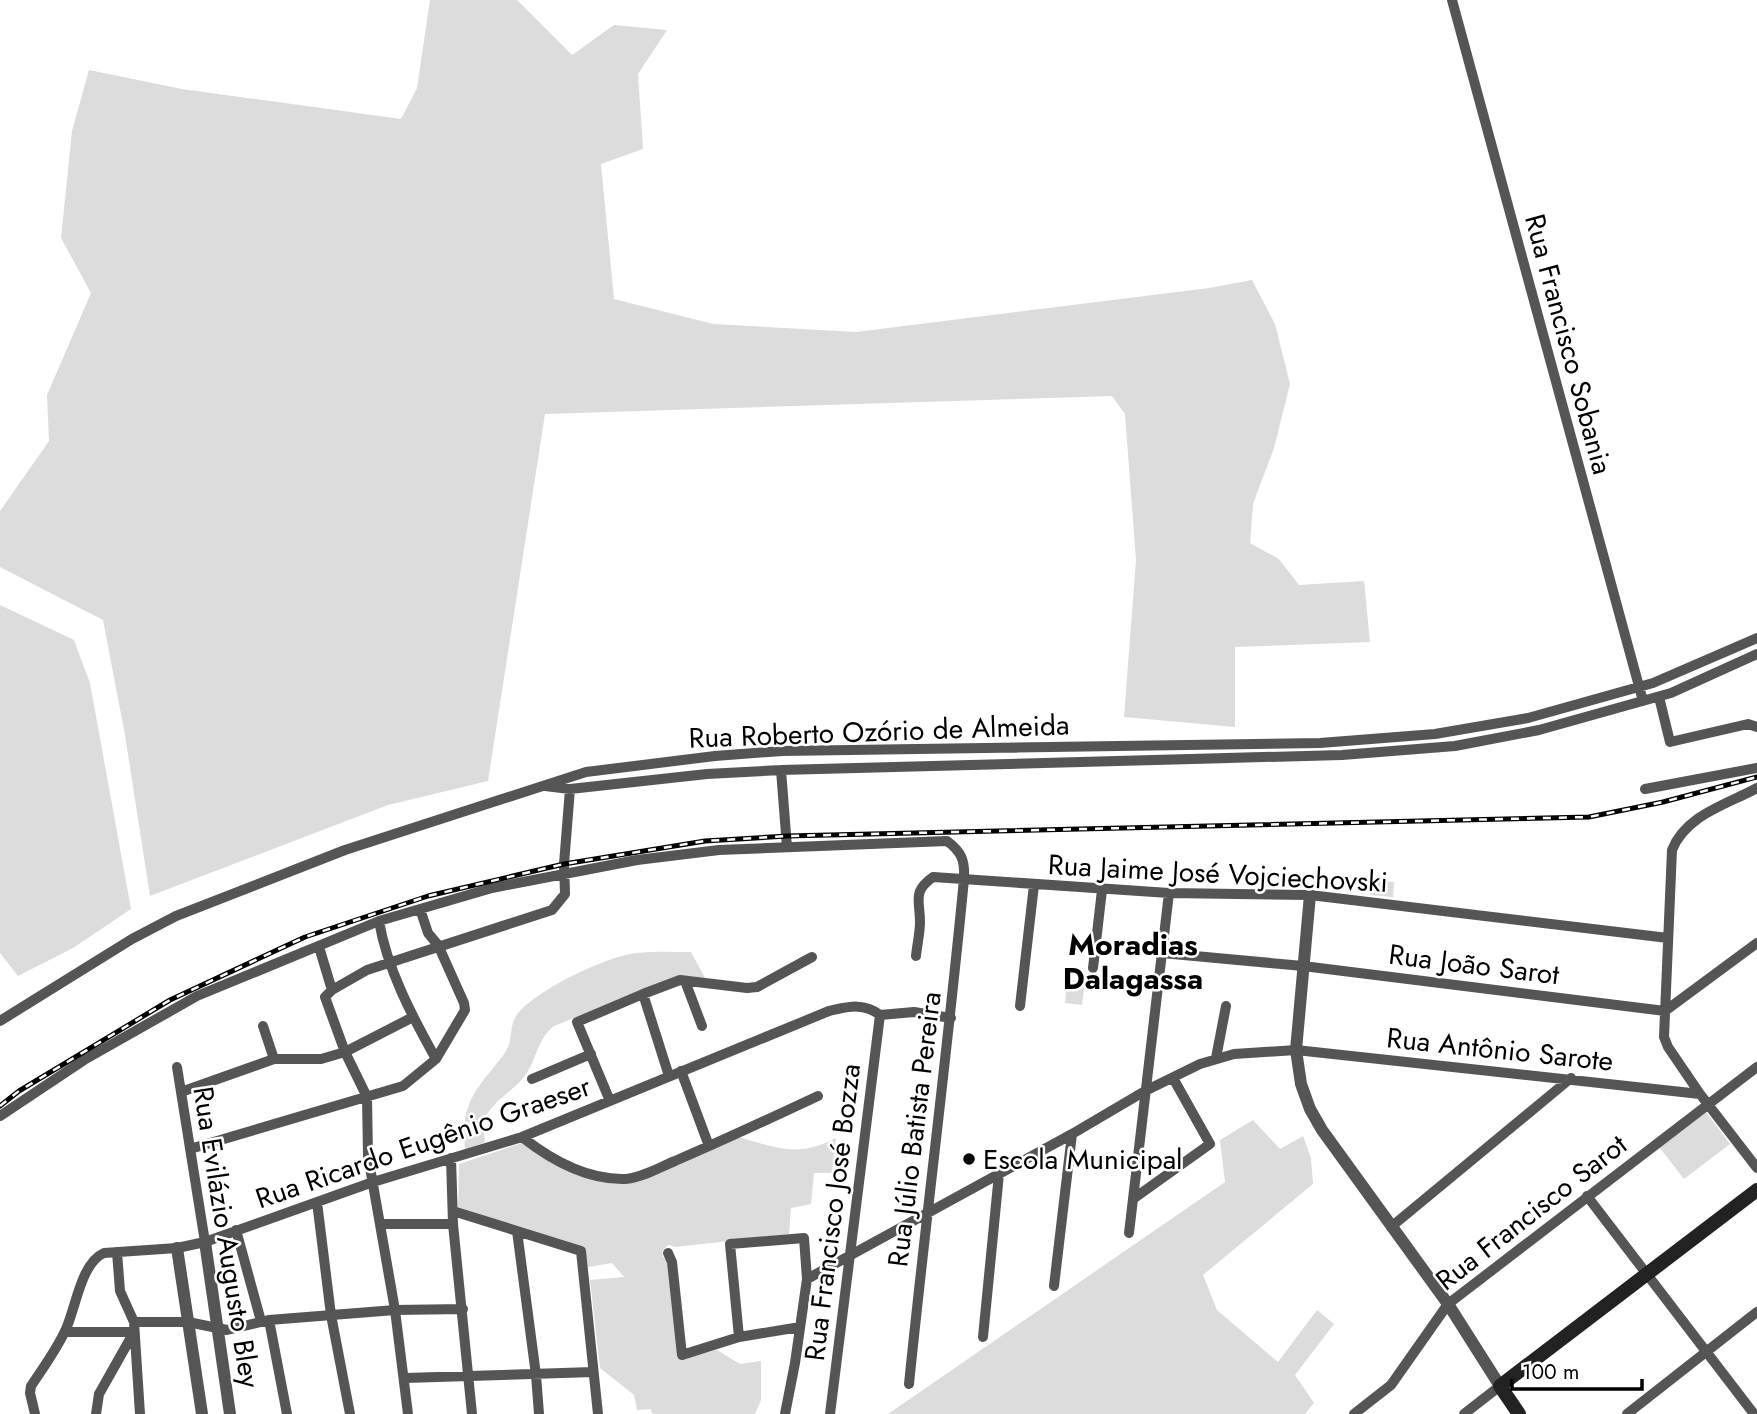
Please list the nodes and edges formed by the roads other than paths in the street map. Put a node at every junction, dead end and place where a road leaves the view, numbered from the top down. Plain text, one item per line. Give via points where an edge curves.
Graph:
1 (1452, 0) edge
2 (1757, 638) edge
3 (1757, 654) edge
4 (1639, 687) junction
5 (1659, 696) junction
6 (1605, 697) junction
7 (1643, 701) junction
8 (1609, 710) junction
9 (1515, 721) junction
10 (1757, 727) edge
11 (1427, 734) junction
12 (1518, 734) junction
13 (1372, 740) junction
14 (1342, 742) junction
15 (1140, 746) junction
16 (1099, 747) junction
17 (1430, 749) junction
18 (1373, 753) junction
19 (1342, 755) junction
20 (1098, 760) junction
21 (1140, 760) junction
22 (1757, 768) edge
23 (781, 770) junction
24 (541, 786) junction
25 (1757, 788) edge
26 (570, 789) junction
27 (1645, 789) dead end
28 (788, 847) junction
29 (564, 873) junction
30 (964, 879) junction
31 (1034, 884) junction
32 (1102, 890) junction
33 (1170, 893) junction
34 (1310, 895) junction
35 (420, 909) junction
36 (379, 921) junction
37 (1668, 938) junction
38 (1757, 943) edge
39 (438, 945) junction
40 (319, 947) junction
41 (1163, 953) junction
42 (916, 956) dead end
43 (812, 957) dead end
44 (391, 962) junction
45 (1303, 966) junction
46 (1093, 968) dead end
47 (685, 981) junction
48 (331, 990) junction
49 (643, 993) junction
50 (1020, 1006) dead end
51 (1226, 1006) dead end
52 (1665, 1011) junction
53 (880, 1015) junction
54 (413, 1017) junction
55 (951, 1018) junction
56 (0, 1021) edge
57 (263, 1026) dead end
58 (702, 1026) dead end
59 (1296, 1050) junction
60 (345, 1052) junction
61 (592, 1054) junction
62 (1216, 1058) junction
63 (274, 1059) junction
64 (436, 1059) junction
65 (177, 1067) dead end
66 (1757, 1067) edge
67 (681, 1071) junction
68 (669, 1076) junction
69 (1173, 1077) junction
70 (1571, 1078) junction
71 (532, 1079) dead end
72 (1145, 1091) junction
73 (181, 1092) junction
74 (1700, 1094) junction
75 (818, 1096) dead end
76 (367, 1097) junction
77 (610, 1101) junction
78 (1708, 1103) junction
79 (0, 1116) edge
80 (1072, 1134) junction
81 (522, 1136) junction
82 (709, 1146) junction
83 (190, 1149) junction
84 (451, 1158) junction
85 (1757, 1168) edge
86 (999, 1174) junction
87 (373, 1182) junction
88 (1757, 1190) edge
89 (1587, 1196) junction
90 (1133, 1199) junction
91 (317, 1202) junction
92 (453, 1211) junction
93 (926, 1214) junction
94 (380, 1224) junction
95 (453, 1224) junction
96 (1391, 1227) junction
97 (236, 1230) junction
98 (517, 1231) junction
99 (1129, 1233) dead end
100 (205, 1242) junction
101 (177, 1248) junction
102 (117, 1252) junction
103 (668, 1253) dead end
104 (850, 1256) junction
105 (1646, 1274) junction
106 (807, 1279) junction
107 (1055, 1286) dead end
108 (1448, 1304) junction
109 (463, 1309) junction
110 (395, 1310) junction
111 (1757, 1312) edge
112 (331, 1314) junction
113 (265, 1320) junction
114 (188, 1322) junction
115 (134, 1327) junction
116 (800, 1327) junction
117 (216, 1329) junction
118 (65, 1332) junction
119 (739, 1337) junction
120 (983, 1337) dead end
121 (1705, 1352) junction
122 (593, 1372) junction
123 (536, 1375) junction
124 (468, 1377) junction
125 (405, 1378) junction
126 (909, 1384) dead end
127 (1500, 1386) junction
128 (36, 1414) edge
129 (96, 1414) edge
130 (140, 1414) edge
131 (202, 1414) edge
132 (230, 1414) edge
133 (287, 1414) edge
134 (350, 1414) edge
135 (408, 1414) edge
136 (471, 1414) edge
137 (539, 1414) edge
138 (598, 1414) edge
139 (785, 1414) edge
140 (830, 1414) edge
141 (1354, 1414) edge
142 (1464, 1414) edge
143 (1519, 1414) edge
144 (1627, 1414) edge
145 (1754, 1414) edge

1 - 4 street, Rua Francisco Sobania
2 - 4 street, Rua Roberto Ozório de Almeida
3 - 5 street
4 - 6 street, Rua Roberto Ozório de Almeida
4 - 7 street, Rua Francisco Sobania
5 - 7 street
5 - 10 street via 1670,742 1748,724
6 - 8 street
6 - 9 street, Rua Roberto Ozório de Almeida
7 - 8 street
8 - 12 street
9 - 11 street, Rua Roberto Ozório de Almeida
9 - 12 street
11 - 13 street, Rua Roberto Ozório de Almeida
11 - 17 street
12 - 17 street
13 - 14 street, Rua Roberto Ozório de Almeida
13 - 18 street
14 - 15 street, Rua Roberto Ozório de Almeida
14 - 19 street
15 - 16 street, Rua Roberto Ozório de Almeida
15 - 21 street
16 - 20 street
16 - 24 street, Rua Roberto Ozório de Almeida via 742,754 596,770
17 - 18 street
18 - 19 street
19 - 21 street
20 - 21 street
20 - 23 street
22 - 27 street
23 - 26 street
23 - 28 street
24 - 26 street
24 - 56 street, Rua Roberto Ozório de Almeida via 345,850 187,911 132,939
25 - 37 street via 1682,831 1672,849
26 - 29 street
28 - 29 street, Rua Júlio Batista Pereira via 719,850
28 - 30 street, Rua Júlio Batista Pereira via 947,841 959,849
29 - 35 street, Rua Júlio Batista Pereira
29 - 39 street via 565,894 552,910
30 - 31 street, Rua Jaime José Vojciechovski
30 - 42 street, Rua Jaime José Vojciechovski via 933,877 923,884 917,898
30 - 55 street, Rua Júlio Batista Pereira
31 - 32 street, Rua Jaime José Vojciechovski
31 - 50 street
32 - 33 street, Rua Jaime José Vojciechovski
32 - 46 street
33 - 34 street, Rua Jaime José Vojciechovski
33 - 41 street
34 - 37 street, Rua Jaime José Vojciechovski
34 - 45 street
35 - 36 street, Rua Júlio Batista Pereira
35 - 39 street via 428,933
36 - 40 street, Rua Júlio Batista Pereira
36 - 44 street
37 - 52 street
38 - 52 street
39 - 44 street
39 - 64 street via 465,1010
40 - 48 street
40 - 79 street, Rua Júlio Batista Pereira via 197,996 84,1060
41 - 45 street, Rua João Sarot
41 - 72 street
43 - 47 street via 747,988
44 - 48 street
44 - 54 street
45 - 52 street, Rua João Sarot
45 - 59 street
47 - 49 street
47 - 58 street
48 - 60 street via 325,1001
49 - 61 street via 577,1022
49 - 68 street
51 - 62 street
52 - 74 street via 1668,1047
53 - 55 street, Rua Ricardo Eugênio Graeser via 914,1012
53 - 67 street, Rua Ricardo Eugênio Graeser via 871,1007 828,1011
53 - 104 street, Rua Francisco José Bozza
54 - 60 street
54 - 64 street
55 - 93 street, Rua Júlio Batista Pereira
57 - 63 street
59 - 62 street, Rua Antônio Sarote
59 - 70 street, Rua Antônio Sarote
59 - 96 street via 1310,1109
60 - 63 street via 321,1059
60 - 76 street
61 - 71 street
61 - 77 street
62 - 69 street, Rua Antônio Sarote
63 - 73 street
64 - 76 street via 402,1086
65 - 73 street, Rua Evilázio Augusto Bley
66 - 78 street, Rua Francisco Sarot
67 - 68 street, Rua Ricardo Eugênio Graeser
67 - 82 street
68 - 77 street, Rua Ricardo Eugênio Graeser
69 - 72 street, Rua Antônio Sarote
69 - 90 street via 1210,1144
70 - 74 street, Rua Antônio Sarote
70 - 96 street
72 - 80 street, Rua Antônio Sarote
72 - 90 street
73 - 83 street, Rua Evilázio Augusto Bley
74 - 78 street
75 - 82 street
76 - 83 street
76 - 87 street
77 - 81 street, Rua Ricardo Eugênio Graeser
78 - 85 street
78 - 89 street, Rua Francisco Sarot
80 - 86 street, Rua Antônio Sarote
80 - 107 street
81 - 82 street via 552,1159 627,1179
81 - 84 street, Rua Ricardo Eugênio Graeser
83 - 100 street, Rua Evilázio Augusto Bley
84 - 87 street, Rua Ricardo Eugênio Graeser
84 - 92 street
86 - 93 street, Rua Antônio Sarote
86 - 120 street
87 - 91 street, Rua Ricardo Eugênio Graeser
87 - 94 street
88 - 105 main road
89 - 105 street
89 - 108 street, Rua Francisco Sarot
90 - 99 street
91 - 97 street, Rua Ricardo Eugênio Graeser
91 - 112 street
92 - 95 street
92 - 98 street
93 - 104 street, Rua Antônio Sarote
93 - 126 street, Rua Júlio Batista Pereira
94 - 95 street
94 - 110 street
95 - 109 street
96 - 108 street
97 - 100 street, Rua Ricardo Eugênio Graeser
97 - 113 street
98 - 122 street via 581,1251
98 - 123 street
100 - 101 street, Rua Ricardo Eugênio Graeser
100 - 117 street, Rua Evilázio Augusto Bley
101 - 102 street, Rua Ricardo Eugênio Graeser
101 - 114 street, Rua Evilázio Augusto Bley
102 - 115 street via 120,1291
102 - 118 street, Rua Ricardo Eugênio Graeser via 93,1260
103 - 119 street via 682,1355
104 - 106 street, Rua Antônio Sarote
104 - 140 street, Rua Francisco José Bozza
105 - 121 street
105 - 127 main road
106 - 116 street
106 - 119 street via 804,1238 730,1244
108 - 127 street
108 - 141 street, Rua Francisco Sarot via 1391,1385
109 - 110 street
109 - 124 street
110 - 112 street
110 - 125 street
111 - 121 street
112 - 113 street
112 - 134 street
113 - 117 street
113 - 133 street
114 - 115 street
114 - 117 street
114 - 131 street, Rua Evilázio Augusto Bley
115 - 118 street
115 - 129 street via 99,1394
115 - 130 street
116 - 119 street
116 - 139 street
117 - 132 street, Rua Evilázio Augusto Bley
118 - 128 street, Rua Ricardo Eugênio Graeser via 32,1386
121 - 144 street
121 - 145 street
122 - 123 street
122 - 138 street
123 - 124 street
123 - 137 street
124 - 125 street
124 - 136 street
125 - 135 street
127 - 142 street
127 - 143 main road

